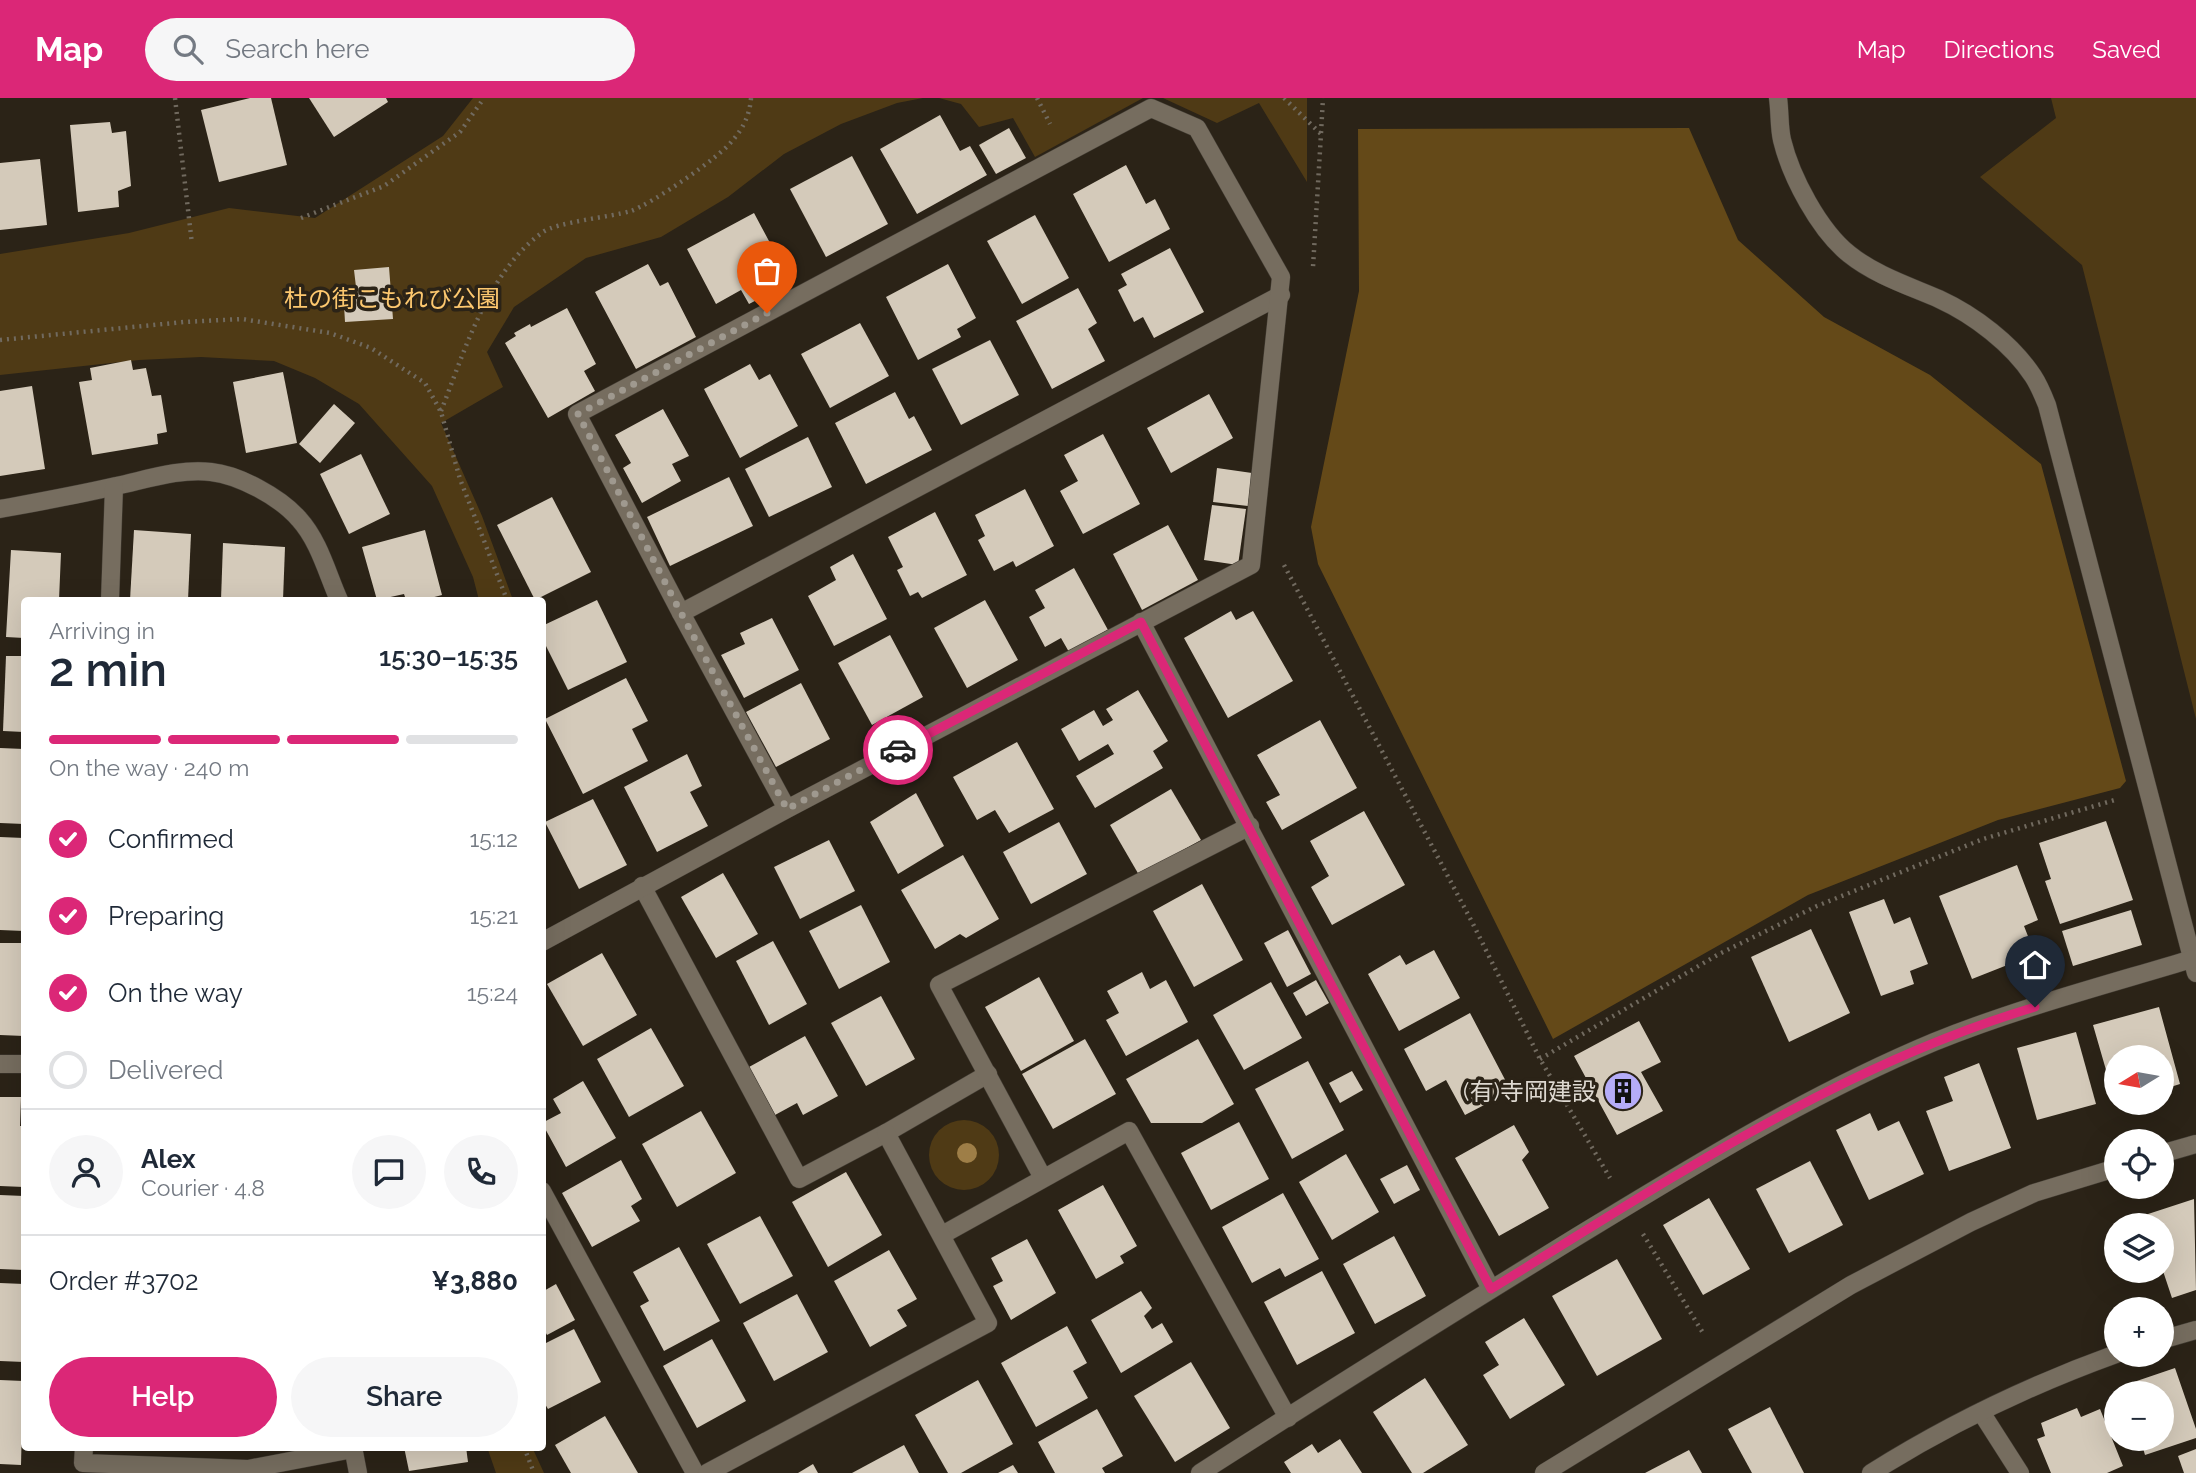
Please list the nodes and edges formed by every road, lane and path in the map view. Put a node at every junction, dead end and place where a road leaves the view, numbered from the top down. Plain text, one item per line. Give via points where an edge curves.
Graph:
1 (175, 98) edge
2 (484, 98) edge
3 (751, 98) edge
4 (1284, 98) edge
5 (1323, 98) edge
6 (1778, 98) edge
7 (1321, 134) junction
8 (301, 218) dead end
9 (192, 244) dead end
10 (1313, 269) dead end
11 (1281, 295) junction
12 (0, 340) edge
13 (441, 412) junction
14 (114, 486) junction
15 (0, 509) edge
16 (1283, 562) dead end
17 (110, 597) edge
18 (337, 597) edge
19 (506, 597) edge
20 (681, 613) junction
21 (1141, 622) junction
22 (2149, 790) junction
23 (787, 809) junction
24 (1250, 827) junction
25 (642, 886) junction
26 (546, 940) edge
27 (2194, 966) edge
28 (1541, 1059) junction
29 (0, 1064) edge
30 (21, 1064) edge
31 (988, 1074) junction
32 (886, 1133) junction
33 (2196, 1144) edge
34 (2174, 1150) edge
35 (2104, 1172) edge
36 (1043, 1178) junction
37 (546, 1198) edge
38 (1626, 1207) junction
39 (942, 1235) junction
40 (1491, 1289) junction
41 (2196, 1329) edge
42 (1703, 1333) dead end
43 (2174, 1336) edge
44 (2104, 1358) edge
45 (1981, 1412) junction
46 (1288, 1418) junction
47 (84, 1451) edge
48 (338, 1451) edge
49 (354, 1451) edge
50 (526, 1451) edge
51 (358, 1473) edge
52 (534, 1473) edge
53 (695, 1473) edge
54 (707, 1473) edge
55 (1200, 1473) edge
56 (1544, 1473) edge
57 (1871, 1473) edge
58 (2020, 1473) edge

1 - 9 path
2 - 8 path via 460,132 384,186
3 - 13 path via 750,112 732,142 682,181 634,210 545,230 508,264 474,327
4 - 7 path
5 - 7 path
6 - 22 street via 1782,139 1795,177 1826,230 1847,253 1976,321 2012,350 2034,377 2048,405
7 - 10 path
11 - 20 street
11 - 20 street via 1281,277 1197,128 1151,108 1065,153 578,414
11 - 21 street via 1251,565
12 - 13 path via 242,320 330,333 371,348 425,383
13 - 19 path via 460,479
14 - 15 street
14 - 17 street
14 - 18 street via 184,472 211,472 272,495 299,519 316,544
16 - 28 path
20 - 23 street
21 - 23 street
21 - 24 street
22 - 27 street
22 - 28 path via 1983,839 1817,906 1719,954
23 - 25 street
24 - 31 street via 939,985
24 - 40 street
25 - 26 street
25 - 32 street via 799,1179
27 - 38 street via 2008,1015 1934,1043 1785,1114
28 - 38 path
29 - 30 street
31 - 32 street
31 - 36 street
32 - 39 street
33 - 34 street
35 - 56 street via 2034,1193 1851,1285
36 - 39 street
36 - 46 street via 1129,1131
37 - 53 street
38 - 40 street
38 - 42 path
39 - 54 street via 988,1323
40 - 46 street
41 - 43 street
44 - 45 street via 2052,1377
45 - 57 street via 1923,1440
45 - 58 street
46 - 55 street
47 - 48 street via 83,1463 248,1469
49 - 51 street
50 - 52 path

